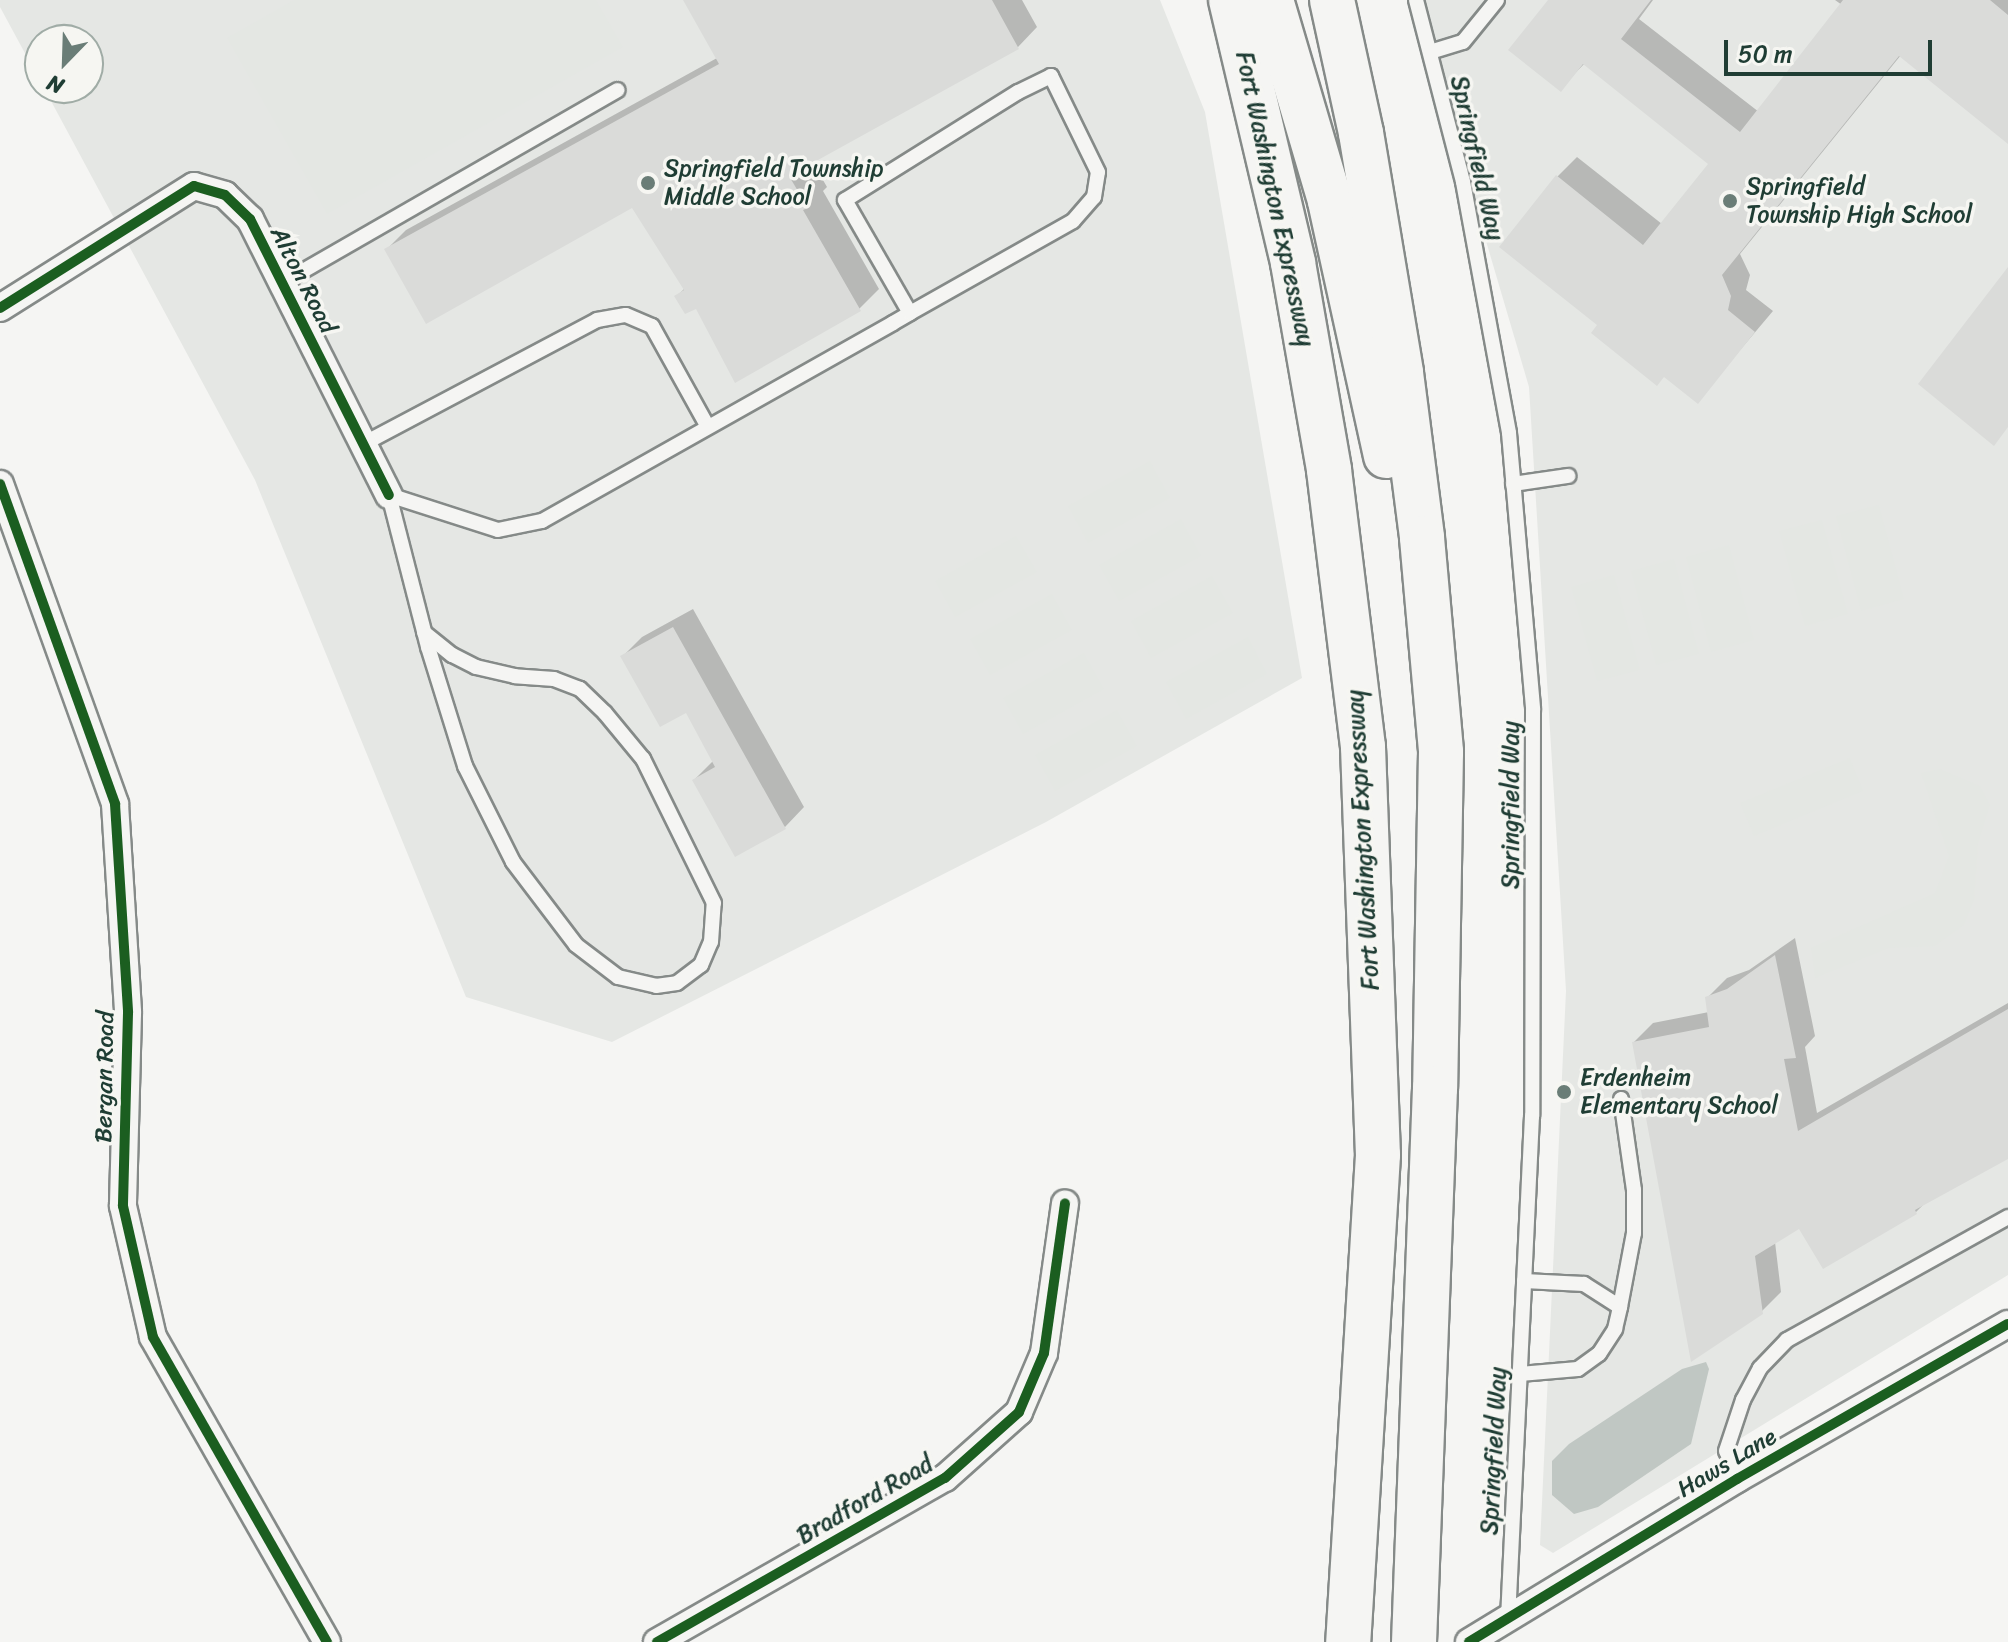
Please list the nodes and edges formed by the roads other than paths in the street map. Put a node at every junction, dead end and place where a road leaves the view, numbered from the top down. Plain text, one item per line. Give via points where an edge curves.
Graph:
1 (1201, 0) edge
2 (1231, 0) edge
3 (1271, 0) edge
4 (1332, 0) edge
5 (1416, 0) edge
6 (1497, 0) edge
7 (1430, 52) junction
8 (617, 90) dead end
9 (1261, 127) junction
10 (282, 283) junction
11 (0, 308) edge
12 (910, 313) junction
13 (708, 427) junction
14 (365, 443) junction
15 (1568, 476) dead end
16 (0, 484) edge
17 (1513, 484) junction
18 (389, 495) junction
19 (424, 632) junction
20 (1435, 1088) junction
21 (1621, 1099) dead end
22 (1065, 1203) dead end
23 (2008, 1217) edge
24 (1524, 1281) junction
25 (1620, 1307) junction
26 (2008, 1324) edge
27 (1520, 1374) junction
28 (1737, 1479) junction
29 (1508, 1620) junction
30 (327, 1642) edge
31 (657, 1642) edge
32 (1348, 1642) edge
33 (1414, 1642) edge
34 (1469, 1642) edge

1 - 9 highway
2 - 9 highway, Fort Washington Expressway
3 - 20 highway via 1330,201 1391,480 1420,743
4 - 20 highway via 1361,133 1422,538 1441,752
5 - 7 lane, Springfield Way
6 - 7 lane via 1463,42
7 - 17 lane, Springfield Way via 1463,182 1509,433
8 - 10 lane
9 - 32 highway, Fort Washington Expressway via 1293,263 1326,455 1363,747 1378,1155
10 - 11 street, Alton Road via 250,219 225,195 194,186
10 - 14 street, Alton Road
12 - 12 lane via 1064,226 1094,197 1098,172 1051,76 845,200
12 - 13 lane
13 - 14 lane via 652,326 626,315 597,320
13 - 18 lane via 542,521 498,530
14 - 18 street, Alton Road
15 - 17 lane
16 - 30 street, Bergan Road via 115,804 128,1013 123,1206 153,1337
17 - 24 lane, Springfield Way via 1533,710 1532,1116
18 - 19 lane
19 - 19 lane via 465,766 513,862 576,945 618,977 656,986 677,983 701,965 711,942 714,903 643,759 624,736 580,689 554,679 476,667
20 - 33 highway
21 - 25 lane via 1634,1190 1634,1233
22 - 31 street, Bradford Road via 1044,1353 1019,1412 945,1478
23 - 28 lane via 1787,1340 1760,1368 1743,1400 1726,1451
24 - 25 lane via 1584,1284
24 - 27 lane, Springfield Way
25 - 27 lane via 1615,1329 1599,1354 1578,1369
26 - 28 street, Haws Lane
27 - 29 lane, Springfield Way
28 - 29 street, Haws Lane
29 - 34 street, Haws Lane

